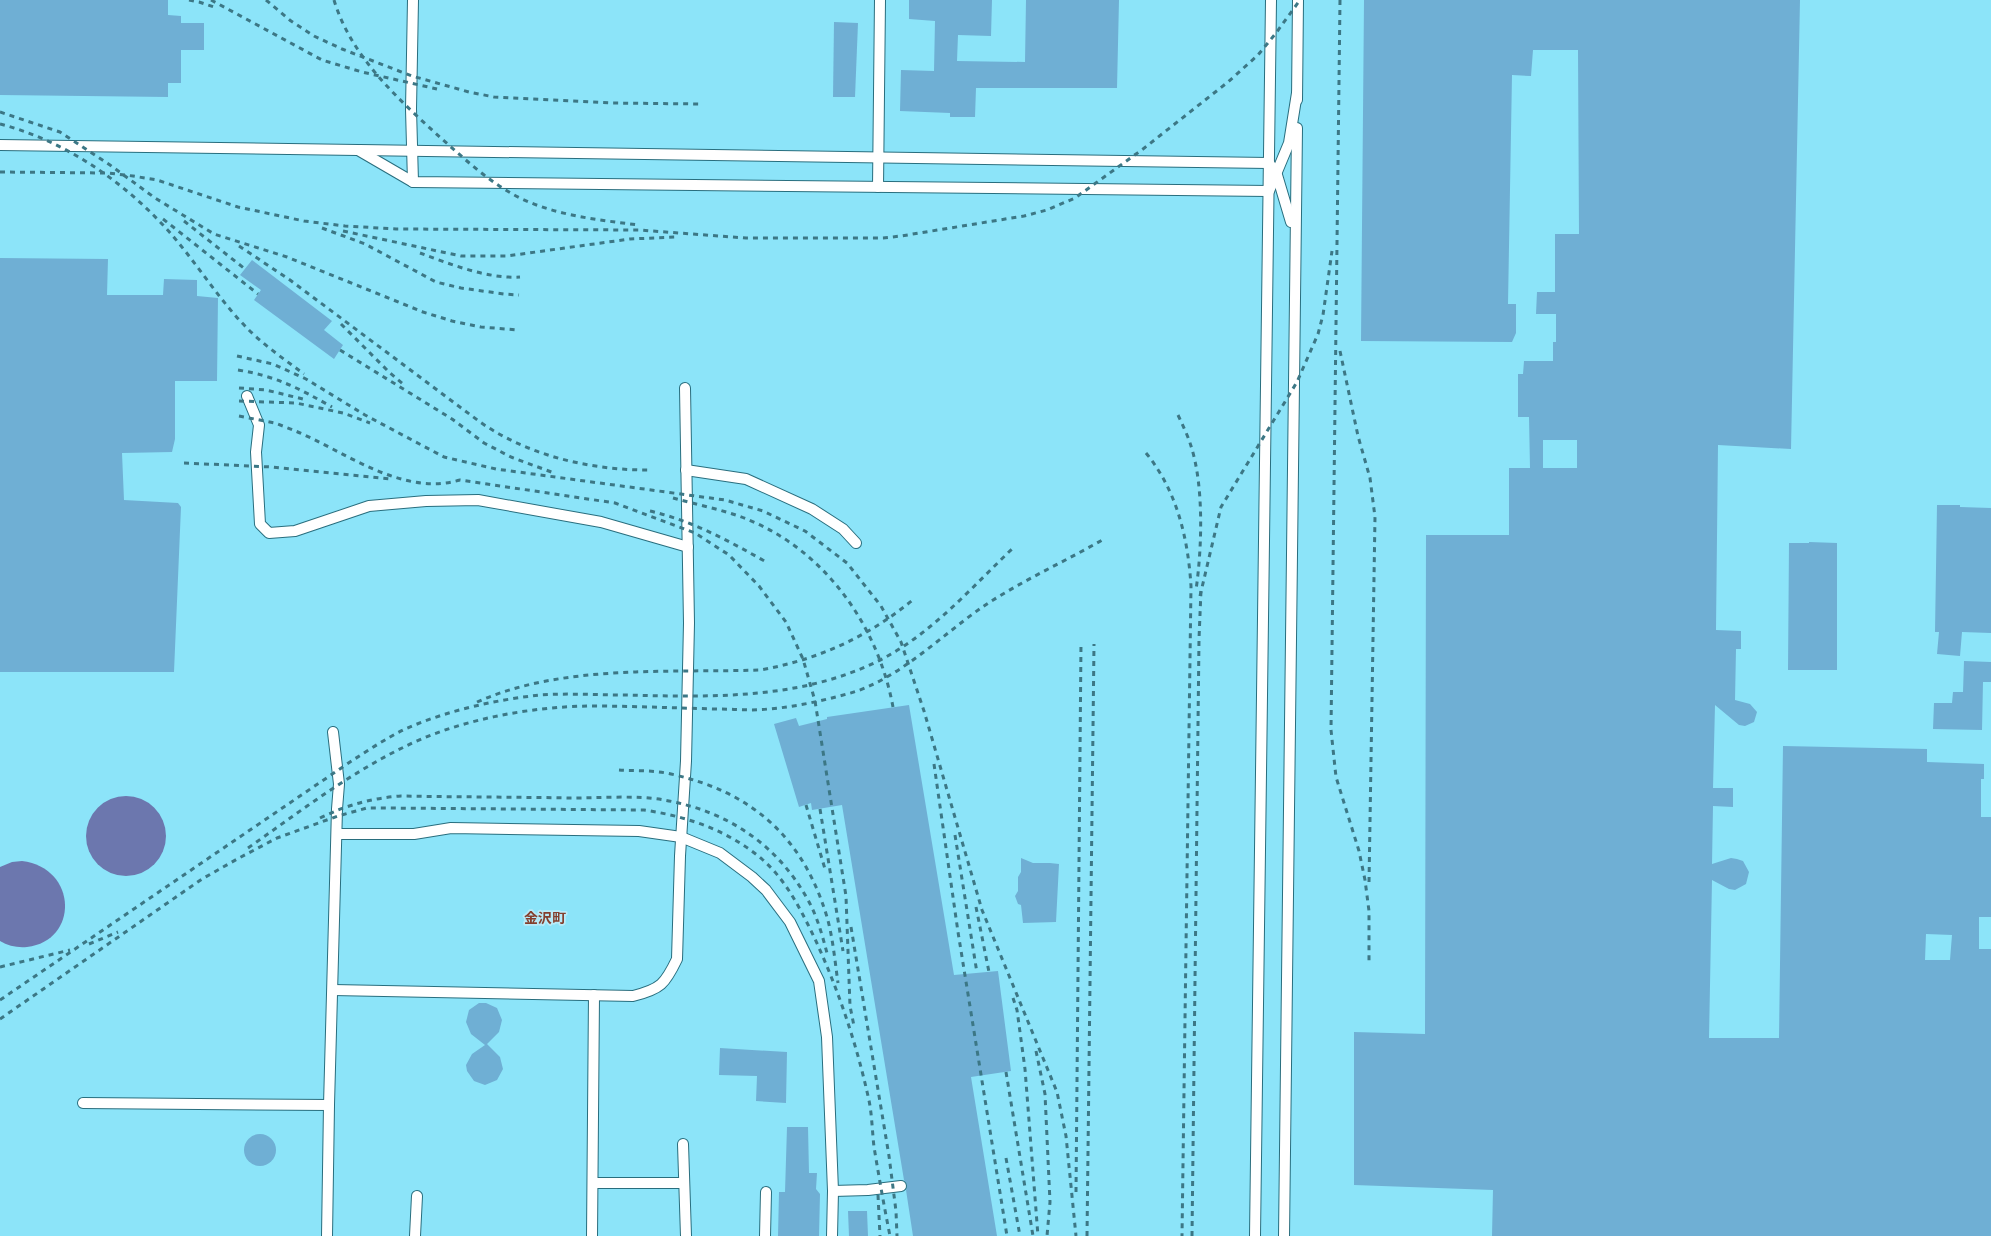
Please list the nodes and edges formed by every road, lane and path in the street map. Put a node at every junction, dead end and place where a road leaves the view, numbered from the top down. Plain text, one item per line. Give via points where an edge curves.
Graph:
1 (413, 0) edge
2 (880, 0) edge
3 (1271, 0) edge
4 (1298, 0) edge
5 (1297, 93) junction
6 (0, 145) edge
7 (358, 150) junction
8 (413, 151) junction
9 (878, 157) junction
10 (1269, 162) junction
11 (1277, 174) junction
12 (414, 182) junction
13 (878, 187) junction
14 (1269, 191) junction
15 (1295, 246) junction
16 (685, 388) dead end
17 (247, 396) dead end
18 (686, 470) junction
19 (856, 543) dead end
20 (688, 547) junction
21 (333, 732) dead end
22 (337, 834) junction
23 (681, 837) junction
24 (333, 990) junction
25 (594, 995) junction
26 (84, 1103) dead end
27 (329, 1105) junction
28 (683, 1144) dead end
29 (593, 1182) junction
30 (684, 1183) junction
31 (902, 1186) dead end
32 (833, 1191) junction
33 (766, 1192) dead end
34 (417, 1196) dead end
35 (327, 1236) edge
36 (415, 1236) edge
37 (592, 1236) edge
38 (686, 1236) edge
39 (765, 1236) edge
40 (832, 1236) edge
41 (1255, 1236) edge
42 (1284, 1236) edge

1 - 8 lane
2 - 9 lane
3 - 10 lane
4 - 5 lane
5 - 11 lane via 1289,144
5 - 15 lane
6 - 7 lane
7 - 8 lane
7 - 12 lane
8 - 9 lane
8 - 12 lane
9 - 10 lane
9 - 13 lane
10 - 11 lane
10 - 14 lane
11 - 14 lane
11 - 15 lane via 1290,214
12 - 13 lane
13 - 14 lane
14 - 41 lane
15 - 42 lane
16 - 18 lane
17 - 20 lane via 259,425 256,452 260,524 269,533 296,531 369,506 478,500 601,522
18 - 19 lane via 746,479 812,509 843,529
18 - 20 lane
20 - 23 lane via 687,716
21 - 22 lane via 339,784
22 - 23 lane via 414,834 451,828 640,831
22 - 24 lane
23 - 25 lane via 677,959 670,974 663,984 648,992 633,996
23 - 32 lane via 720,852 766,890 790,922 819,981 827,1037
24 - 25 lane
24 - 27 lane
25 - 29 lane
26 - 27 lane
27 - 35 lane
28 - 30 lane
29 - 30 lane
29 - 37 lane
30 - 38 lane
31 - 32 lane
32 - 40 lane
33 - 39 lane
34 - 36 lane

